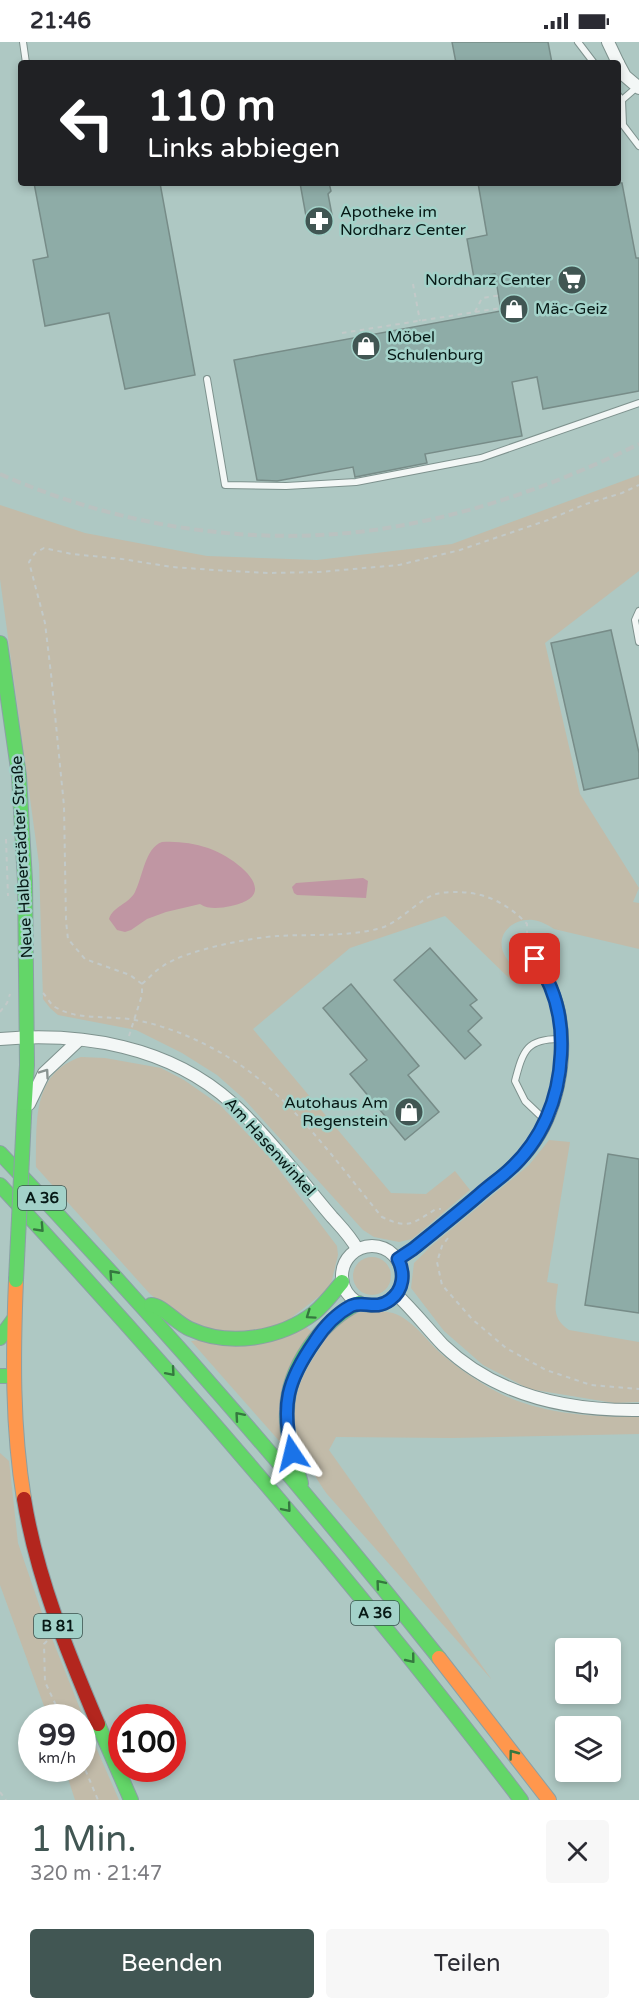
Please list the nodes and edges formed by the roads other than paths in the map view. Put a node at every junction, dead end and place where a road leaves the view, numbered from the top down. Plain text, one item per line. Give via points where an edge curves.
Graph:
1 (23, 42) edge
2 (578, 42) edge
3 (608, 42) edge
4 (26, 60) edge
5 (592, 60) edge
6 (617, 60) edge
7 (621, 69) edge
8 (638, 87) edge
9 (621, 96) edge
10 (621, 106) edge
11 (639, 146) edge
12 (207, 379) dead end
13 (639, 403) edge
14 (639, 611) edge
15 (639, 642) edge
16 (0, 643) edge
17 (526, 947) road end
18 (27, 1036) junction
19 (0, 1039) edge
20 (562, 1039) junction
21 (79, 1040) junction
22 (24, 1116) junction
23 (546, 1122) junction
24 (0, 1153) edge
25 (0, 1185) edge
26 (357, 1249) junction
27 (398, 1259) junction
28 (342, 1282) junction
29 (396, 1294) junction
30 (359, 1303) junction
31 (141, 1305) junction
32 (14, 1319) junction
33 (0, 1338) edge
34 (0, 1376) edge
35 (14, 1376) junction
36 (639, 1410) edge
37 (304, 1493) junction
38 (131, 1800) edge
39 (521, 1800) edge
40 (549, 1800) edge

1 - 4 lane
2 - 5 lane
3 - 6 street
7 - 8 street
8 - 9 lane
10 - 11 lane via 623,125
12 - 13 lane via 225,485 356,482 482,458
14 - 15 lane via 635,620
16 - 18 main road, Neue Halberstädter Straße / B 81 via 19,776
17 - 20 street via 544,972 559,1010
18 - 19 street, Am Hasenwinkel
18 - 21 street, Am Hasenwinkel
18 - 22 main road, B 81
20 - 23 street via 561,1070
20 - 23 lane via 544,1038 528,1046 515,1081 525,1101
22 -> 21 street via 44,1073
21 - 26 street, Am Hasenwinkel via 151,1054 204,1081 258,1129
22 - 32 main road, B 81, bridge
23 - 27 street via 509,1170
31 -> 24 main road, A 36
25 -> 39 main road, A 36 via 223,1431 358,1593
26 - 27 street via 377,1246
26 - 28 street via 344,1263
27 - 29 street via 402,1283
28 - 30 street
28 -> 31 main road via 329,1300 297,1323 258,1338 231,1340 204,1335 177,1322 157,1305
29 - 30 street via 386,1303
29 - 36 street via 444,1346 503,1386 556,1404
30 - 37 main road via 337,1316 321,1332 296,1370 289,1391 287,1432
37 -> 31 main road, A 36
32 - 33 main road
32 - 35 main road, B 81
34 - 35 main road
35 - 38 main road, B 81 via 25,1502 39,1568 58,1627
40 -> 37 main road, A 36

